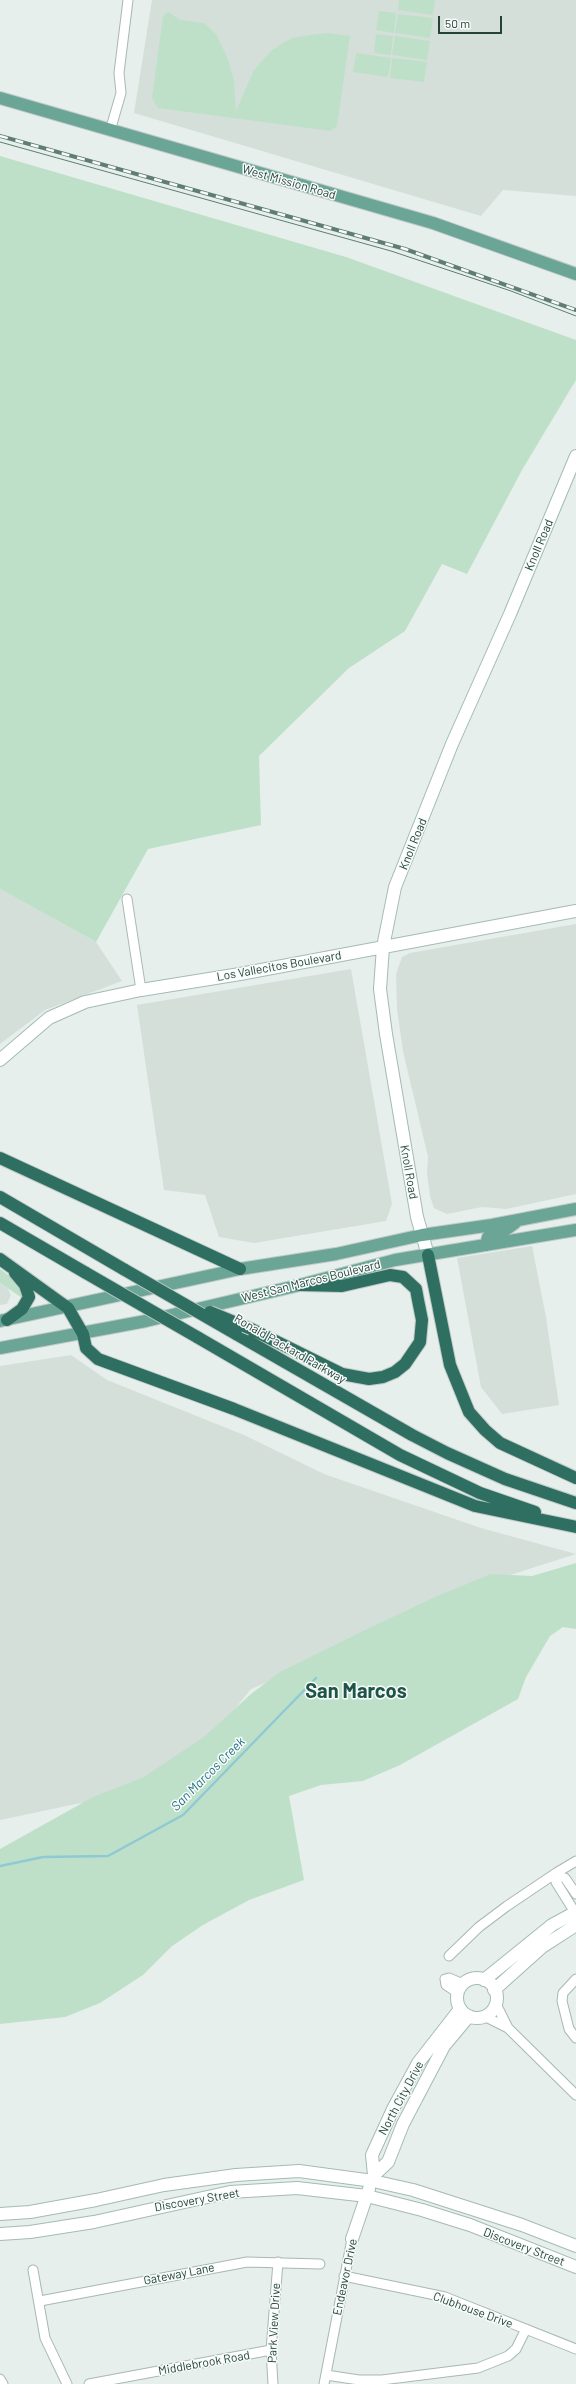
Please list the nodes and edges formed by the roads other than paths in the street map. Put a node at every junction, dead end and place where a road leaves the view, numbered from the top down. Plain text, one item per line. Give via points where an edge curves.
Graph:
1 (128, 0) edge
2 (0, 98) edge
3 (110, 130) junction
4 (576, 274) edge
5 (576, 456) edge
6 (126, 899) dead end
7 (576, 911) edge
8 (383, 947) junction
9 (141, 990) junction
10 (0, 1060) edge
11 (0, 1158) edge
12 (0, 1197) edge
13 (576, 1209) edge
14 (519, 1220) junction
15 (0, 1224) edge
16 (576, 1230) edge
17 (422, 1235) junction
18 (486, 1245) junction
19 (428, 1255) junction
20 (4, 1261) edge
21 (240, 1269) junction
22 (300, 1285) junction
23 (168, 1295) junction
24 (68, 1308) junction
25 (4, 1321) edge
26 (83, 1334) junction
27 (0, 1348) edge
28 (576, 1478) edge
29 (576, 1503) edge
30 (576, 1526) edge
31 (576, 1861) edge
32 (557, 1874) junction
33 (576, 1894) edge
34 (576, 1913) edge
35 (576, 1925) edge
36 (449, 1956) dead end
37 (441, 1977) dead end
38 (576, 1979) edge
39 (484, 1980) junction
40 (460, 1988) junction
41 (494, 1990) junction
42 (496, 2004) junction
43 (465, 2013) junction
44 (484, 2016) junction
45 (508, 2028) junction
46 (576, 2038) edge
47 (576, 2095) edge
48 (374, 2178) junction
49 (367, 2196) junction
50 (0, 2214) edge
51 (0, 2234) edge
52 (352, 2239) joint
53 (576, 2246) edge
54 (278, 2262) junction
55 (320, 2264) dead end
56 (576, 2267) edge
57 (34, 2270) dead end
58 (344, 2276) junction
59 (40, 2302) junction
60 (526, 2329) junction
61 (576, 2349) edge
62 (271, 2350) junction
63 (0, 2379) edge
64 (325, 2379) edge
65 (3, 2384) edge
66 (67, 2384) edge
67 (89, 2384) edge
68 (273, 2384) edge

1 - 3 street via 119,73 121,93
2 - 3 main road, West Mission Road
3 - 4 main road, West Mission Road via 433,223
5 - 8 main road, Knoll Road via 452,744 395,888
6 - 9 street
7 - 8 main road, Los Vallecitos Boulevard
8 - 9 main road, Los Vallecitos Boulevard
8 - 17 main road, Knoll Road via 380,989 386,1034
9 - 10 main road, Los Vallecitos Boulevard via 67,1008 49,1018
11 - 21 highway
12 - 23 highway, Ronald Packard Parkway, bridge
13 - 14 main road, West San Marcos Boulevard
14 - 17 main road, West San Marcos Boulevard
14 - 18 main road via 504,1231 488,1237
15 - 30 highway, bridge via 434,1472 480,1493
16 - 18 main road, West San Marcos Boulevard
17 - 19 main road, Knoll Road
17 - 21 main road, West San Marcos Boulevard via 336,1254
18 - 19 main road, West San Marcos Boulevard
19 - 22 main road, West San Marcos Boulevard via 395,1260
19 - 28 highway via 450,1366 469,1412 484,1430 500,1443
20 - 24 highway
20 - 25 highway via 25,1285 29,1297 22,1309
21 - 24 main road, West San Marcos Boulevard
22 - 23 highway, bridge via 342,1286 390,1275 403,1277 416,1289 422,1320 420,1342 405,1364 383,1377 369,1379 342,1374 251,1329
22 - 26 main road, West San Marcos Boulevard
23 - 29 highway, Ronald Packard Parkway, bridge via 440,1449 505,1479
24 - 25 main road, West San Marcos Boulevard
24 - 26 highway
26 - 27 main road, West San Marcos Boulevard
26 - 30 highway via 86,1348 98,1359 119,1368 234,1408 475,1506
31 - 32 street
32 - 33 street via 565,1878
32 - 34 street via 556,1882
32 - 36 street via 490,1918
34 - 39 main road via 552,1925
35 - 41 main road via 542,1947
37 - 40 street via 449,1978
38 - 46 street via 562,1992 569,2029
39 - 40 main road via 473,1979
39 - 41 main road
40 - 43 main road via 457,1998
41 - 42 main road
42 - 44 main road
42 - 45 street
43 - 44 main road
43 - 48 main road, North City Drive via 444,2046 403,2124 388,2162
43 - 48 main road, North City Drive via 418,2063 394,2106 372,2155
44 - 45 street
45 - 47 street
48 - 49 main road, Endeavor Drive
48 - 50 main road, Discovery Street via 299,2171 236,2175 164,2185 30,2212
48 - 53 main road, Discovery Street via 522,2225
49 - 51 main road, Discovery Street via 297,2188 230,2192 94,2222
49 - 52 main road, Endeavor Drive
49 - 56 main road, Discovery Street via 470,2225
52 - 58 street, Endeavor Drive
54 - 55 street, Gateway Lane
54 - 59 street, Gateway Lane via 216,2266
54 - 62 street, Park View Drive
57 - 59 street
58 - 60 street, Clubhouse Drive via 445,2297
58 - 64 street, Endeavor Drive
59 - 66 street via 45,2338
60 - 61 street, Clubhouse Drive
60 - 64 street via 516,2349 508,2356 478,2368 382,2380
62 - 67 street, Middlebrook Road
62 - 68 street, Park View Drive
63 - 65 street

